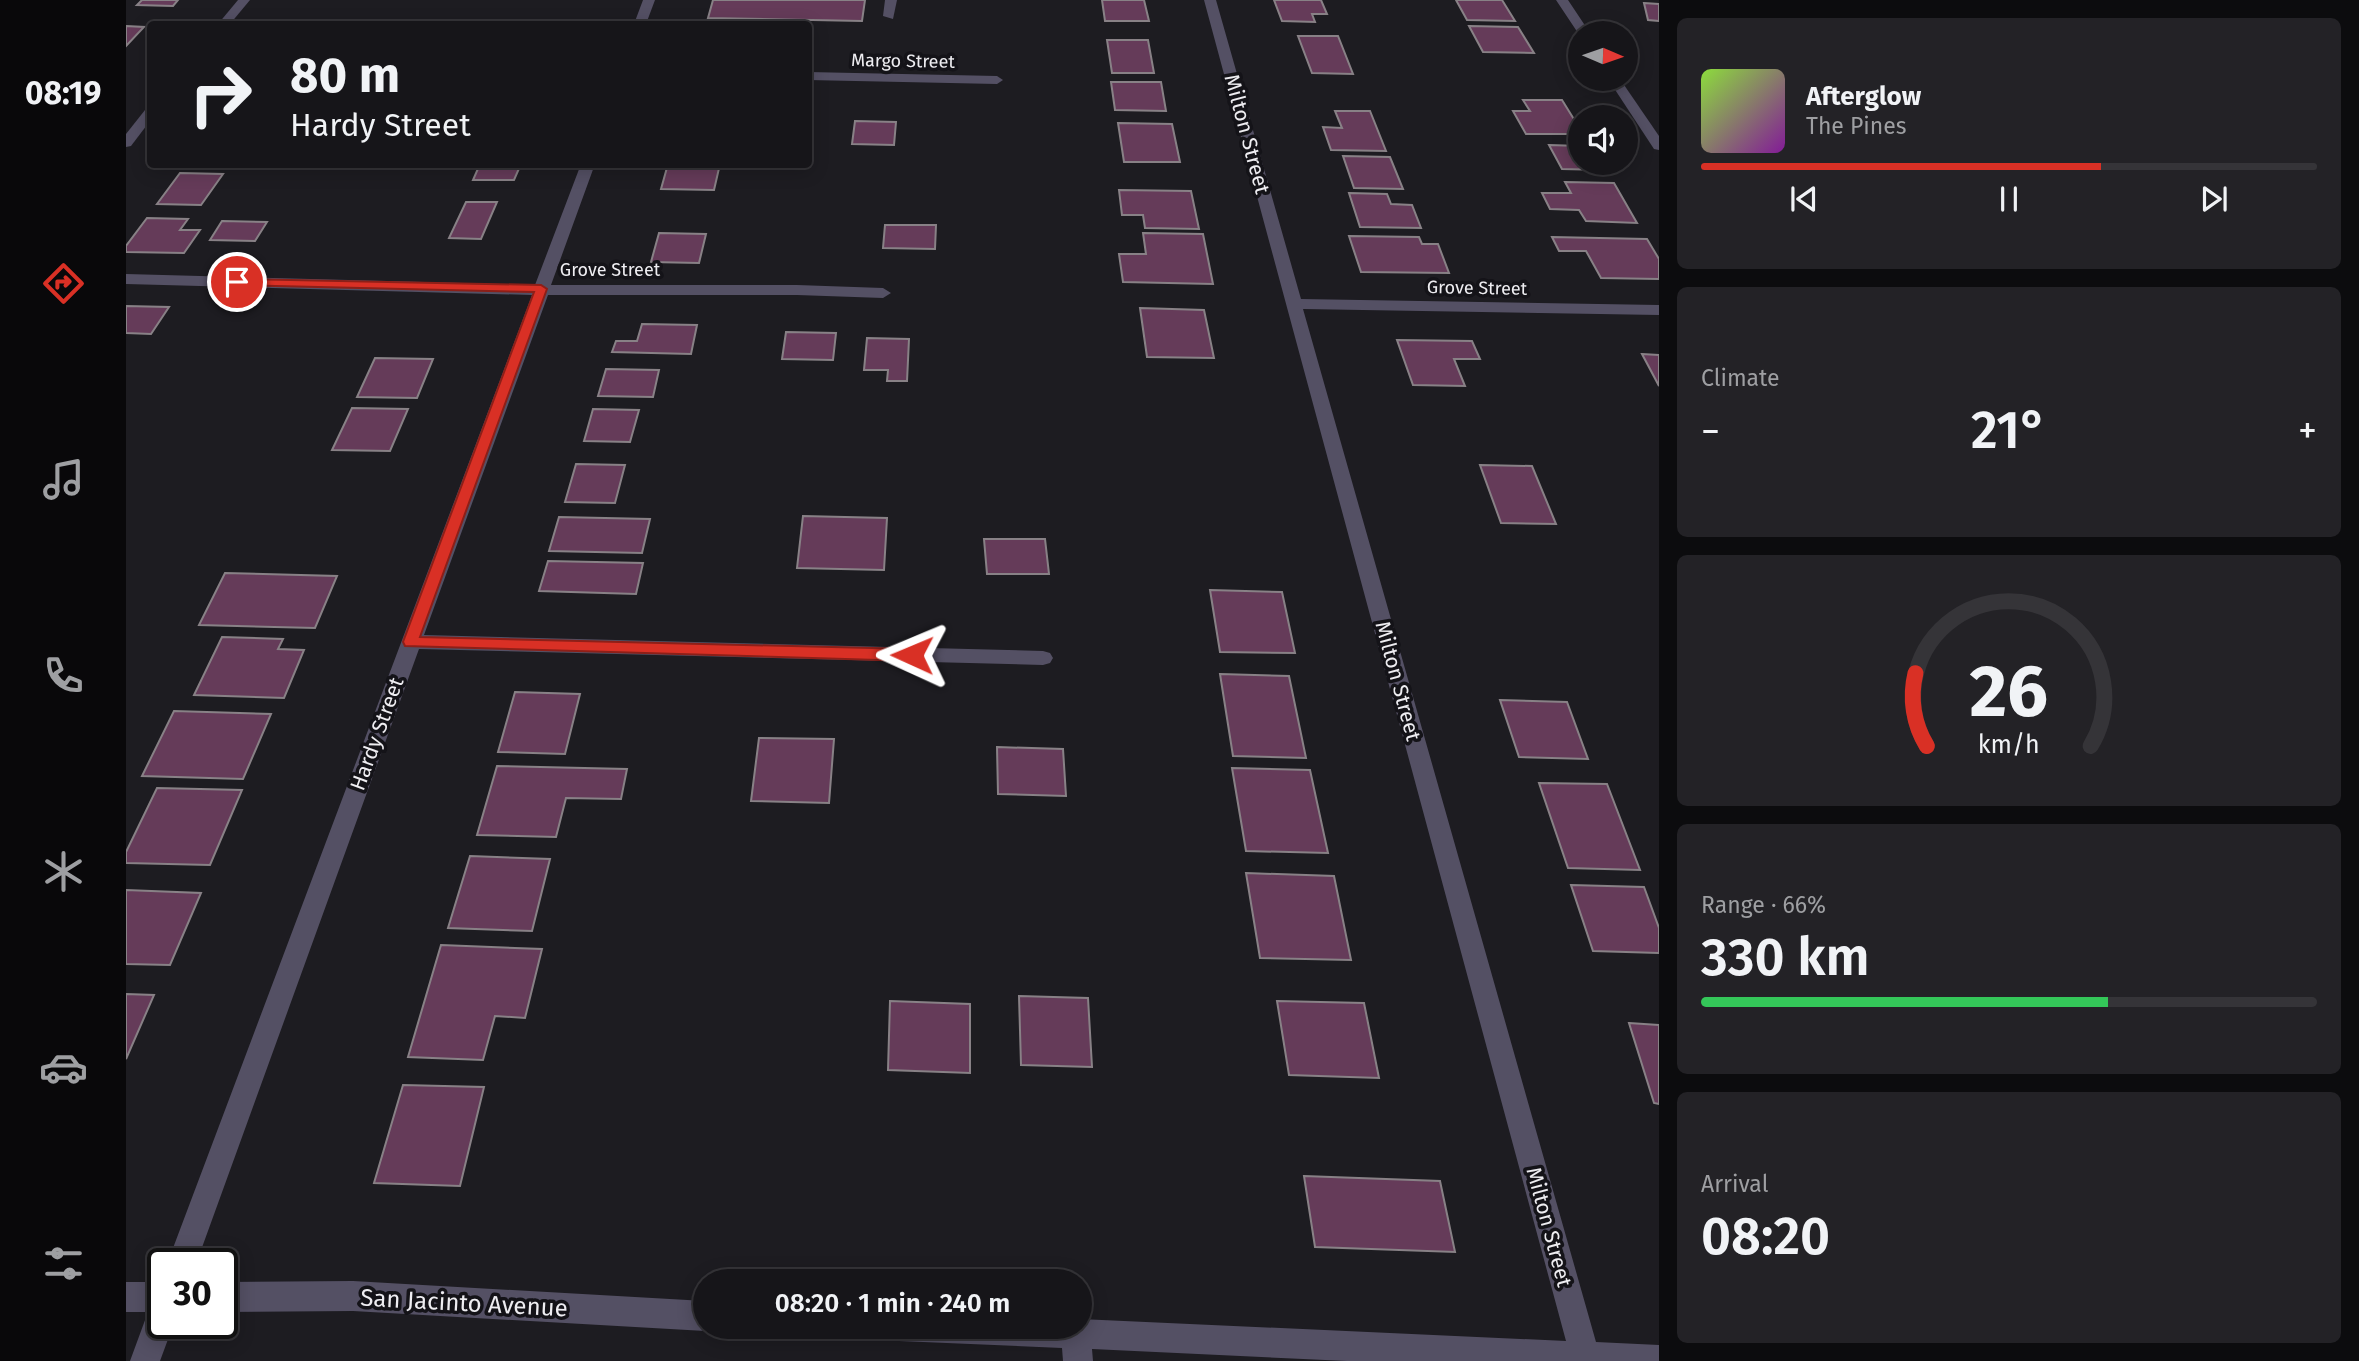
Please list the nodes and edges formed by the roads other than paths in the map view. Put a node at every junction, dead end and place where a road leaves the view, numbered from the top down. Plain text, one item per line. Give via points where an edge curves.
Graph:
1 (244, 0) edge
2 (649, 0) edge
3 (891, 0) edge
4 (1210, 0) edge
5 (1562, 0) edge
6 (889, 16) dead end
7 (226, 21) edge
8 (641, 21) edge
9 (1576, 21) edge
10 (812, 76) edge
11 (997, 80) dead end
12 (1622, 91) edge
13 (147, 117) edge
14 (126, 143) edge
15 (1659, 146) edge
16 (586, 168) edge
17 (126, 279) edge
18 (541, 289) junction
19 (883, 293) dead end
20 (1294, 304) junction
21 (1659, 310) edge
22 (411, 642) junction
23 (1043, 658) dead end
24 (187, 1248) edge
25 (126, 1297) edge
26 (147, 1297) edge
27 (238, 1297) edge
28 (693, 1315) edge
29 (153, 1339) edge
30 (1000, 1339) edge
31 (1077, 1349) edge
32 (1586, 1359) edge
33 (1659, 1360) edge
34 (145, 1361) edge

1 - 7 street
2 - 8 street
3 - 6 street
4 - 20 street, Milton Street
5 - 9 street
10 - 11 street, Margo Street
12 - 15 street
13 - 14 street
16 - 18 street, Hardy Street
17 - 18 street, Grove Street
18 - 19 street, Grove Street
18 - 22 street, Hardy Street
20 - 21 street, Grove Street
20 - 32 street, Milton Street
22 - 23 street
22 - 24 street, Hardy Street
25 - 26 street
27 - 28 street, San Jacinto Avenue via 353,1296
29 - 34 street
30 - 31 street
31 - 32 street
32 - 33 street

